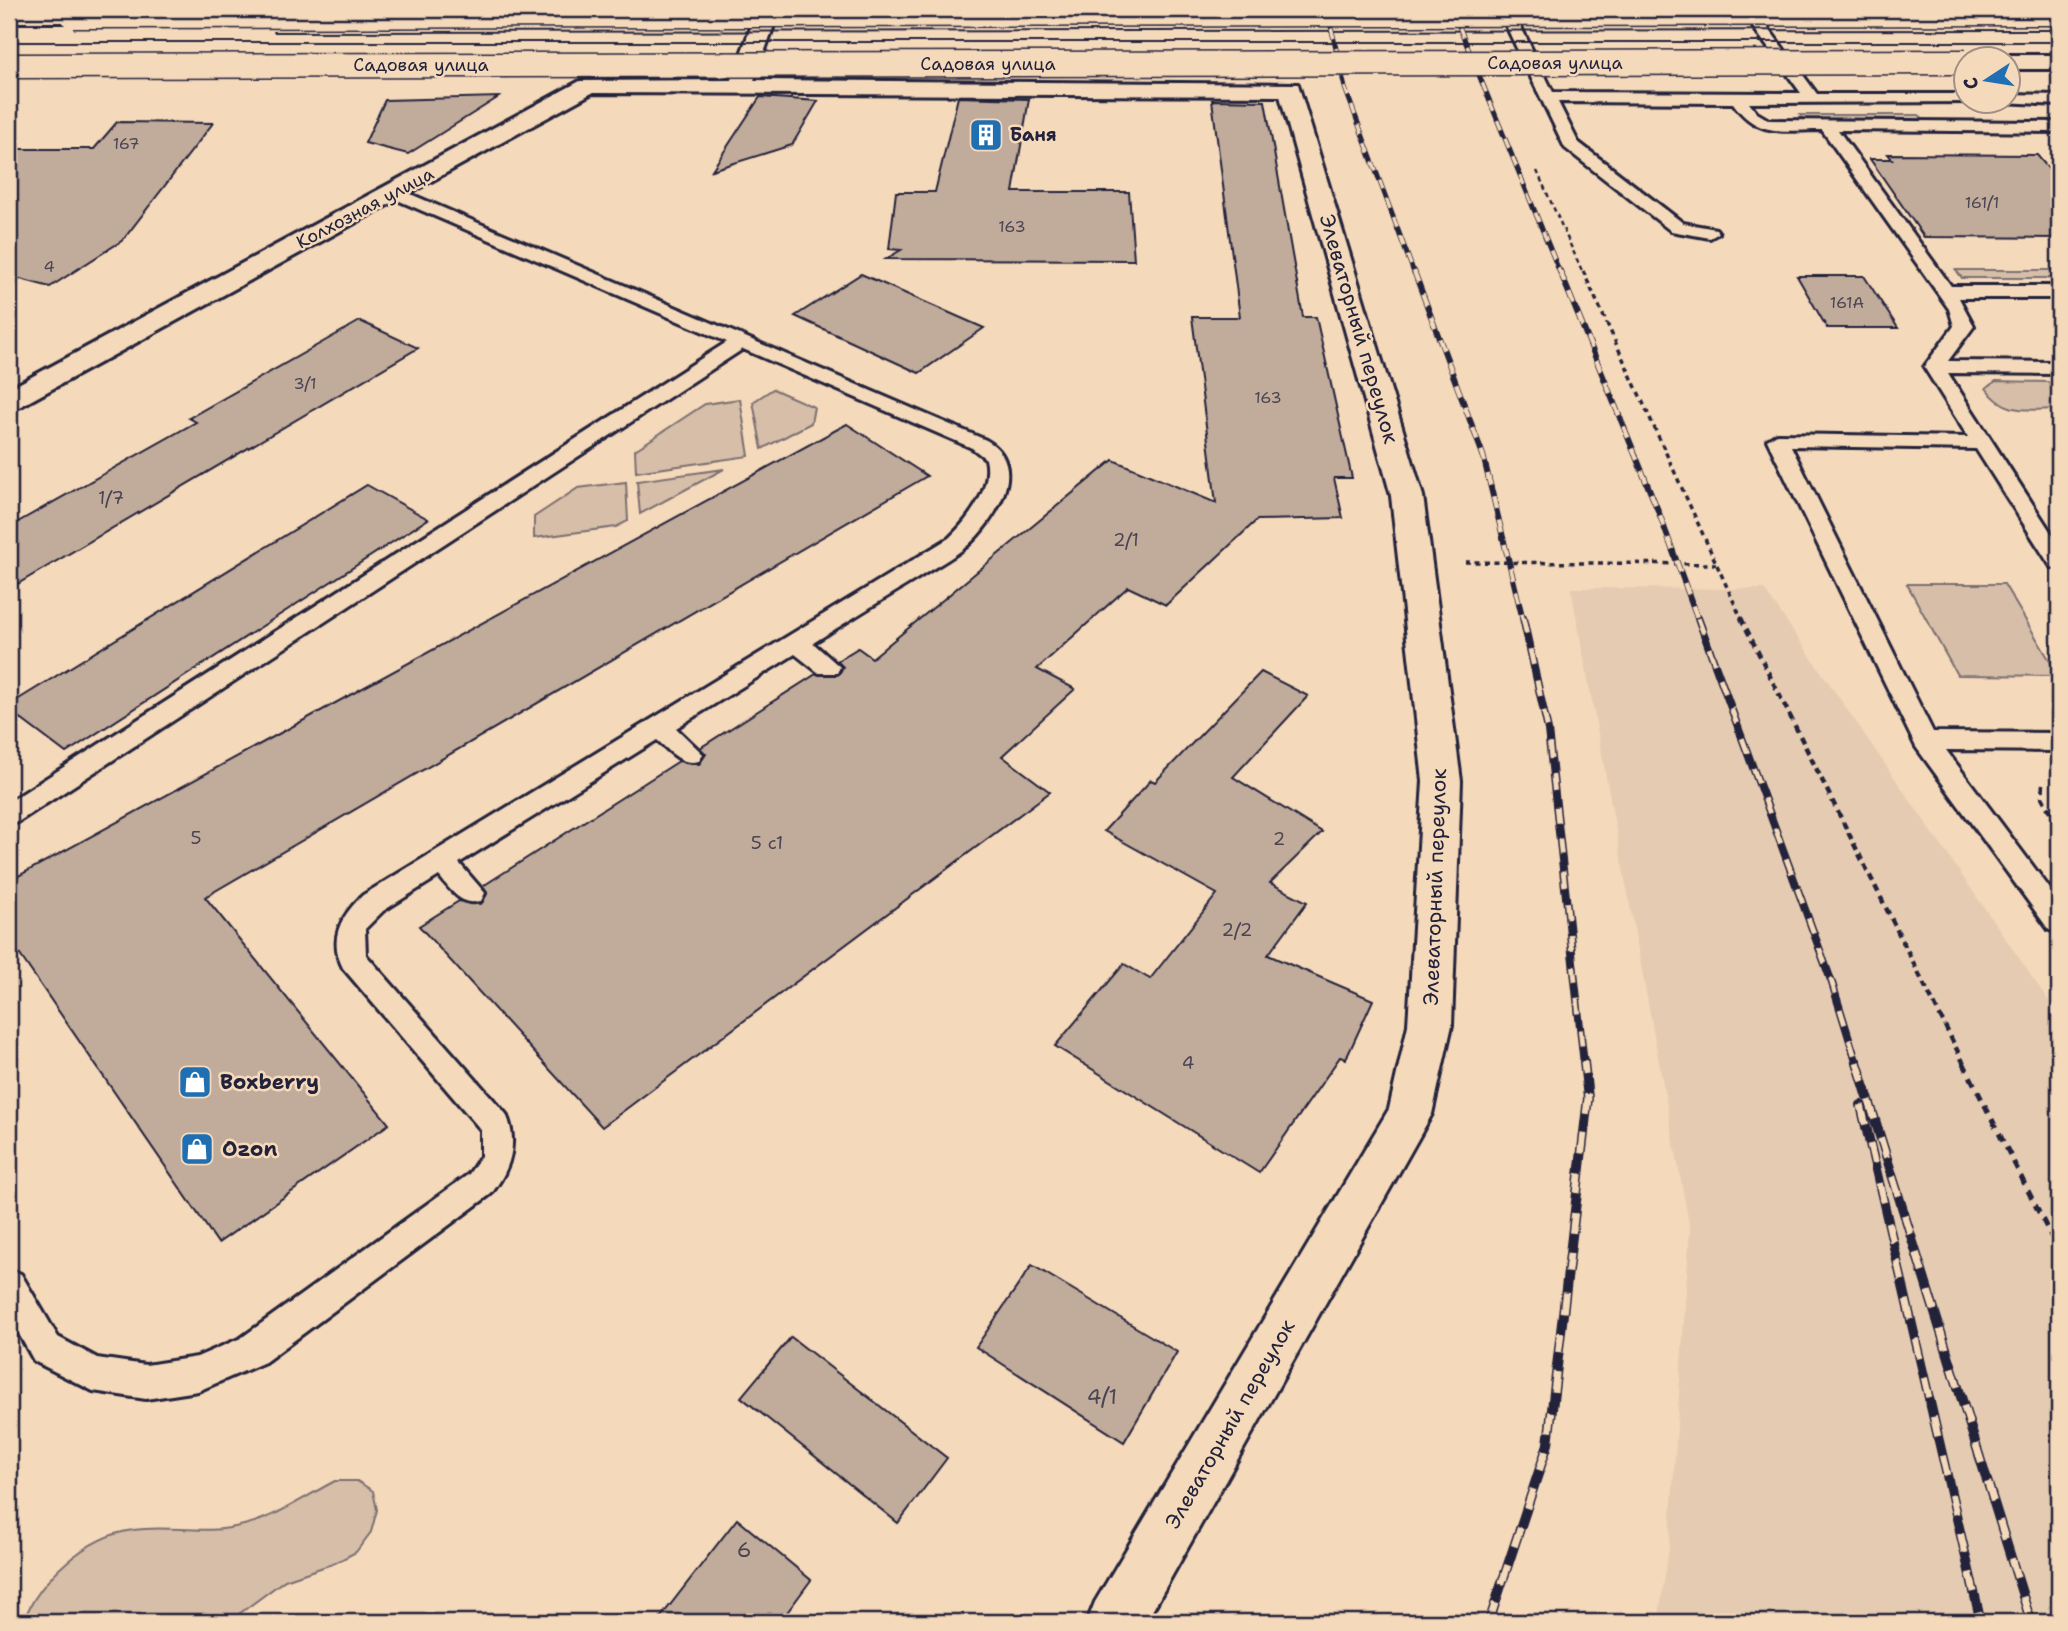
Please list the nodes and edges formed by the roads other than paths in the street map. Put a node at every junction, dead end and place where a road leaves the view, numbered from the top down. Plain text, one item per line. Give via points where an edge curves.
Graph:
1 (769, 9) edge
2 (1505, 9) edge
3 (1747, 9) edge
4 (2059, 13) edge
5 (9, 16) edge
6 (1952, 62) edge
7 (2022, 62) edge
8 (2059, 62) edge
9 (9, 66) edge
10 (740, 86) junction
11 (1290, 89) joint
12 (1548, 97) junction
13 (1738, 98) junction
14 (1812, 98) junction
15 (1952, 99) edge
16 (2022, 99) edge
17 (2059, 100) edge
18 (1826, 125) junction
19 (2059, 127) edge
20 (394, 192) junction
21 (1710, 233) dead end
22 (1945, 292) junction
23 (2059, 292) edge
24 (742, 341) junction
25 (1934, 368) junction
26 (2059, 368) edge
27 (9, 401) edge
28 (1982, 443) junction
29 (2059, 562) edge
30 (796, 642) junction
31 (828, 667) dead end
32 (659, 727) junction
33 (1925, 741) junction
34 (2059, 742) edge
35 (690, 754) dead end
36 (9, 815) edge
37 (441, 861) junction
38 (471, 893) dead end
39 (2059, 922) edge
40 (9, 1285) edge
41 (1115, 1622) edge

1 - 10 main road
2 - 12 lane
3 - 14 lane
4 - 5 main road, bridge
6 - 9 main road, Садовая улица, bridge
7 - 8 main road
10 - 11 main road, Колхозная улица
10 - 20 main road, Колхозная улица via 589,86
11 - 41 main road, Элеваторный переулок via 1407,496 1442,781 1430,1025 1410,1114
12 - 13 lane
12 - 21 lane via 1571,145 1676,227
13 - 14 lane
13 - 18 lane via 1751,117 1766,125
14 - 15 lane
16 - 17 lane
18 - 19 lane
18 - 22 lane
20 - 24 lane
20 - 27 main road, Колхозная улица
22 - 23 lane
22 - 25 lane via 1964,326
24 - 30 lane via 979,444 992,451 998,462 1000,474 970,533
24 - 36 lane
25 - 26 lane
25 - 28 lane
28 - 29 lane
28 - 33 lane via 1777,440
30 - 31 lane
30 - 32 lane
32 - 35 lane
32 - 37 lane
33 - 34 lane
33 - 39 lane
37 - 38 lane
37 - 40 lane via 373,903 353,921 348,941 353,960 495,1124 500,1145 494,1166 480,1184 253,1350 198,1374 146,1382 93,1374 46,1349

